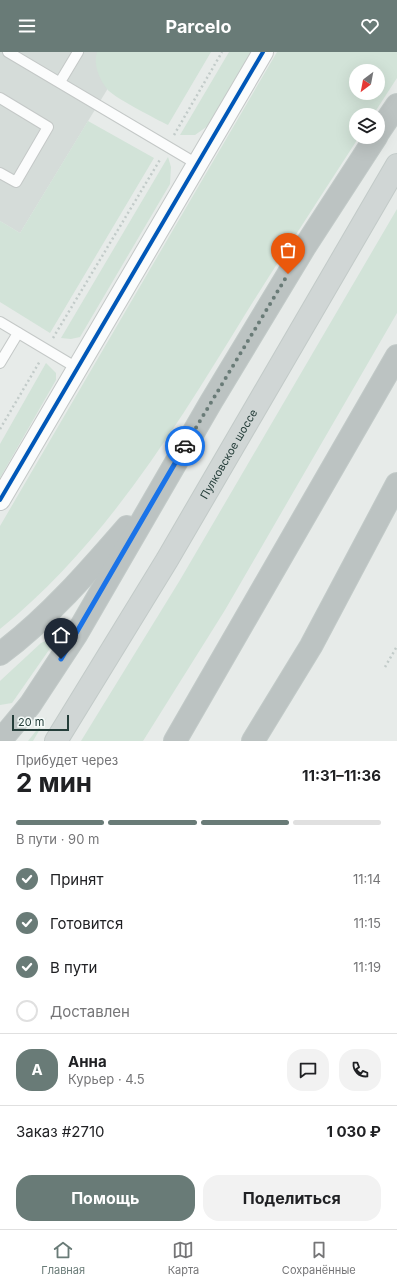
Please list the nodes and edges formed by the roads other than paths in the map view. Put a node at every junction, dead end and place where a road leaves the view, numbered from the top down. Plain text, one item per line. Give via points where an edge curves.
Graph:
1 (8, 52) edge
2 (78, 52) edge
3 (263, 52) edge
4 (60, 82) junction
5 (2, 103) edge
6 (397, 104) edge
7 (385, 122) edge
8 (371, 144) edge
9 (197, 164) junction
10 (397, 165) edge
11 (0, 173) edge
12 (0, 322) edge
13 (18, 333) junction
14 (397, 356) edge
15 (0, 363) edge
16 (77, 368) junction
17 (397, 484) edge
18 (159, 490) junction
19 (0, 500) edge
20 (0, 654) edge
21 (0, 741) edge
22 (56, 741) edge
23 (175, 741) edge
24 (253, 741) edge

1 - 4 lane
2 - 4 lane
3 - 9 street
4 - 9 lane
5 - 11 lane via 48,127 16,182
6 - 7 highway
8 - 18 highway via 304,248
9 - 16 street
10 - 22 main road, Пулковское шоссе via 167,560
12 - 13 lane
13 - 15 lane
13 - 16 lane
14 - 23 highway
16 - 19 street
17 - 24 highway via 311,646
18 - 20 highway via 84,576 23,636
18 - 21 highway via 76,635 30,705

